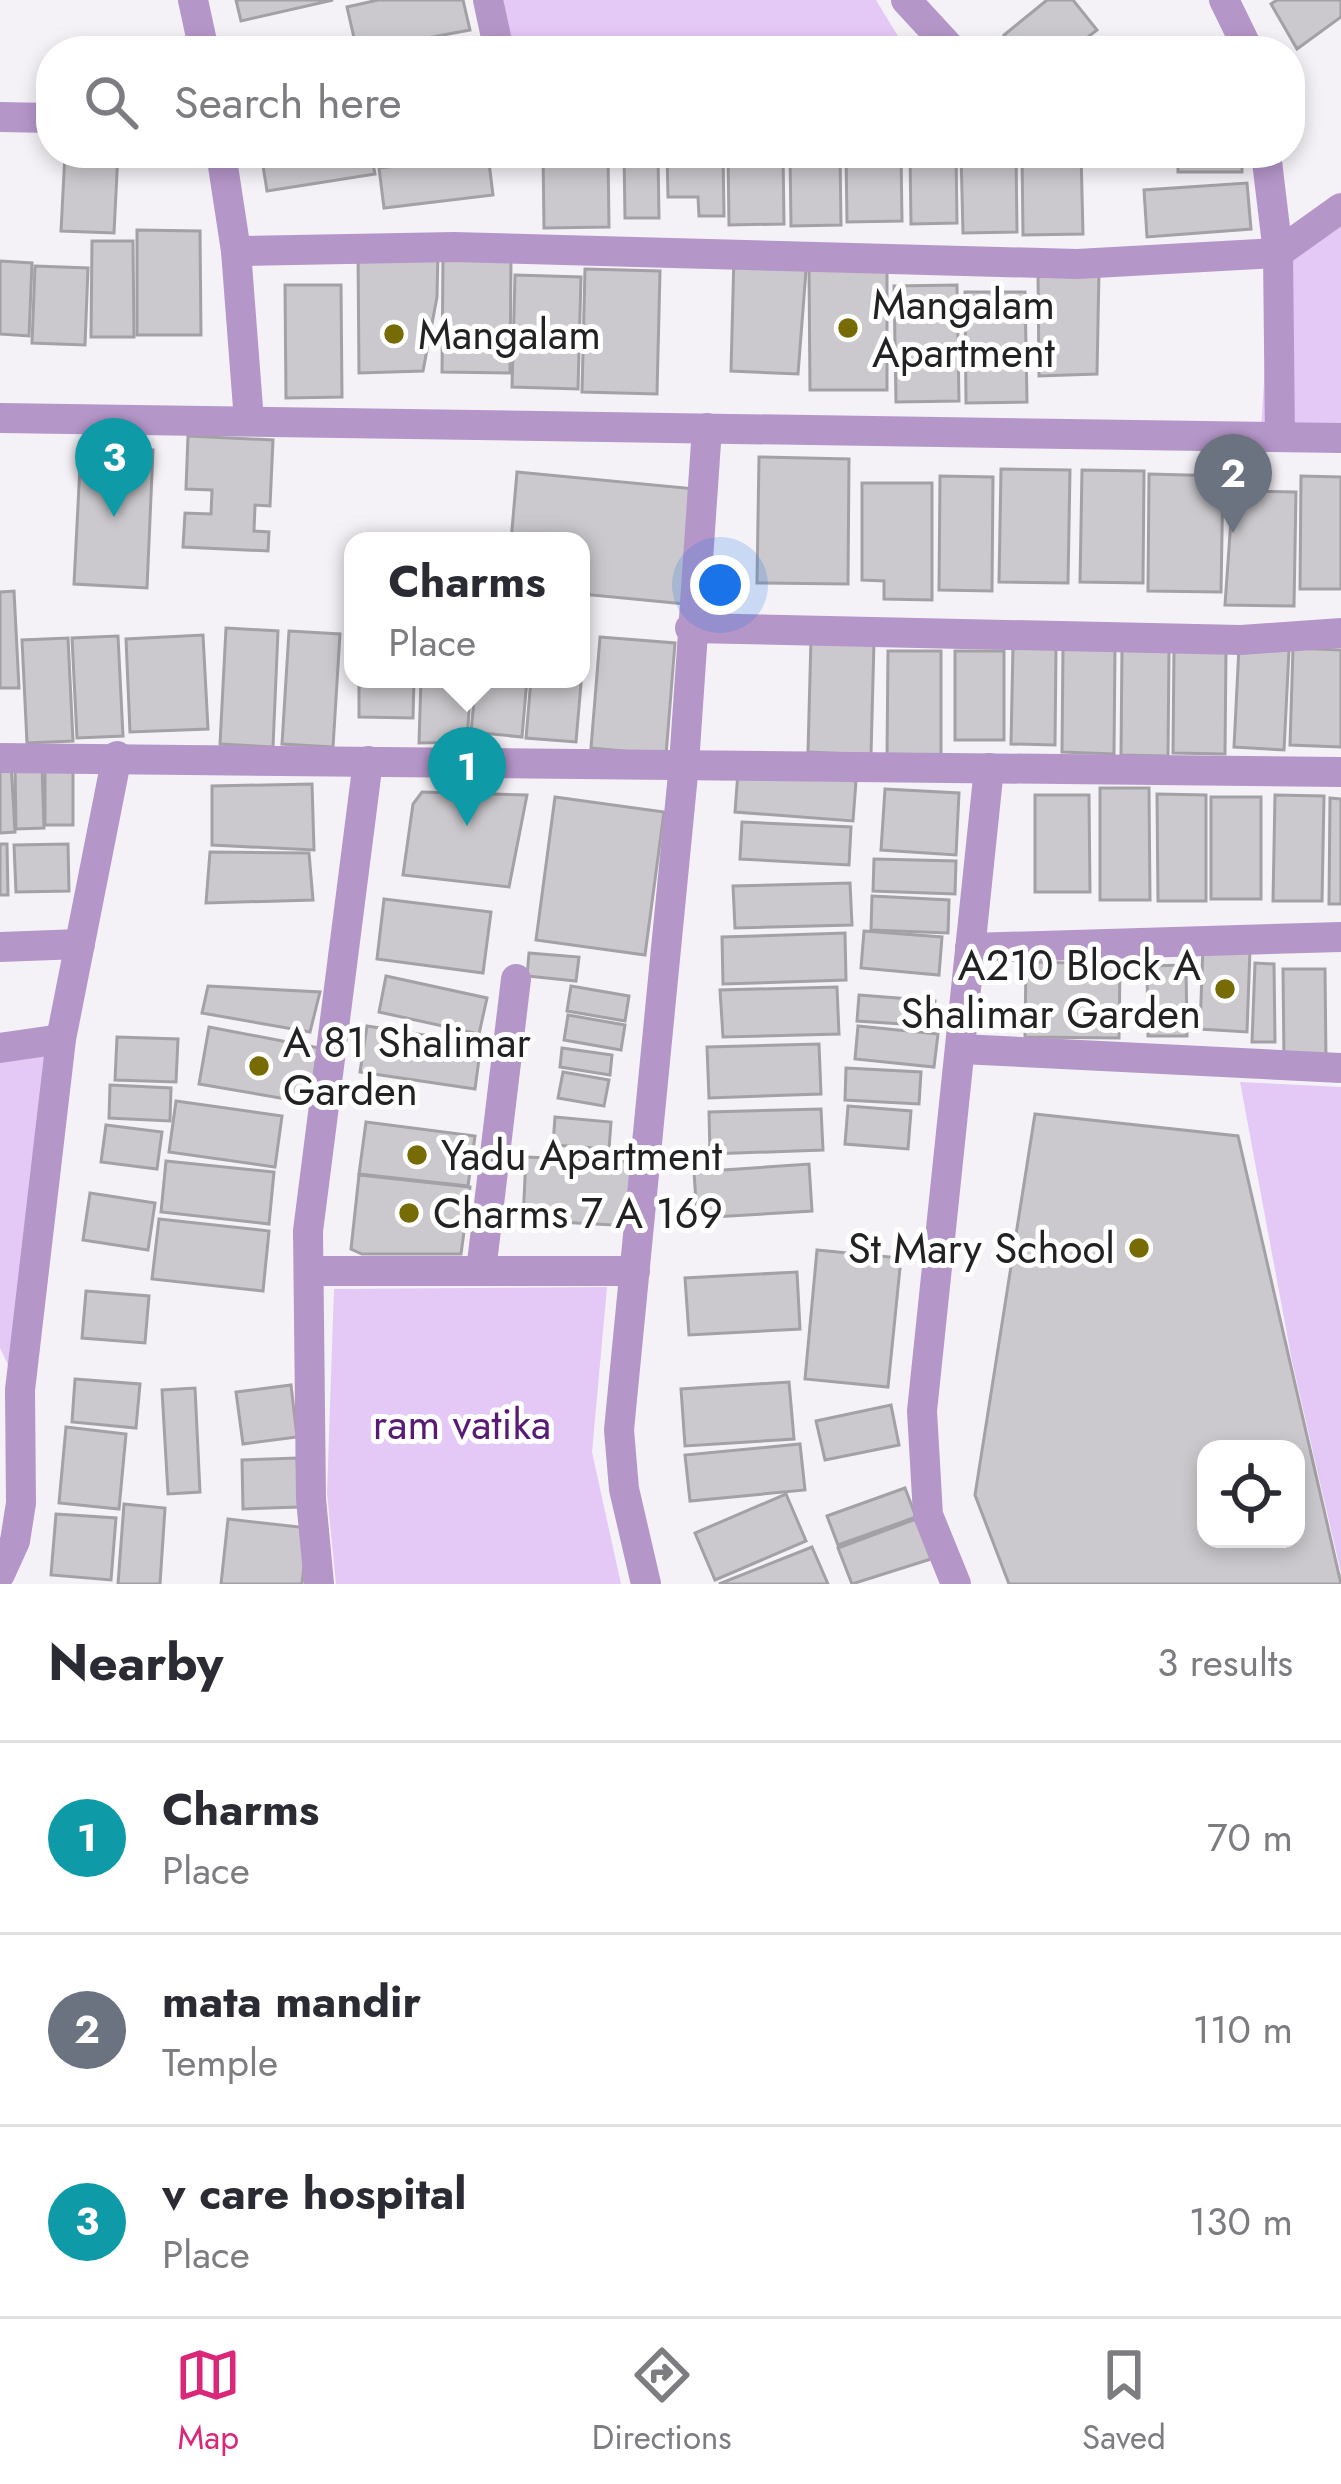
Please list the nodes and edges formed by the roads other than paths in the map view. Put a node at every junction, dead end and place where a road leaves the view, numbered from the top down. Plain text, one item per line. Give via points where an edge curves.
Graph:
1 (193, 0) edge
2 (488, 0) edge
3 (906, 0) edge
4 (1224, 0) edge
5 (201, 36) edge
6 (496, 36) edge
7 (939, 36) edge
8 (1242, 36) edge
9 (0, 117) edge
10 (36, 118) edge
11 (222, 168) edge
12 (1268, 168) edge
13 (1341, 208) edge
14 (236, 251) junction
15 (1278, 253) junction
16 (0, 418) edge
17 (249, 422) junction
18 (707, 428) junction
19 (1280, 437) junction
20 (1341, 438) edge
21 (690, 628) junction
22 (1341, 633) edge
23 (117, 756) junction
24 (0, 758) edge
25 (368, 761) junction
26 (685, 764) junction
27 (989, 768) junction
28 (1341, 772) edge
29 (1341, 937) edge
30 (80, 944) junction
31 (0, 947) edge
32 (970, 948) junction
33 (515, 979) dead end
34 (61, 1039) junction
35 (0, 1048) edge
36 (961, 1048) junction
37 (1341, 1068) edge
38 (309, 1271) junction
39 (481, 1271) junction
40 (635, 1271) junction
41 (0, 1348) edge
42 (20, 1390) junction
43 (2, 1578) edge
44 (320, 1584) edge
45 (646, 1584) edge
46 (956, 1584) edge

1 - 5 street
2 - 6 street
3 - 7 street
4 - 8 street
9 - 10 street
11 - 14 street
12 - 15 street
13 - 15 street
14 - 15 street via 454,247 1077,264
14 - 17 street
15 - 19 street
16 - 17 street
17 - 18 street
18 - 19 street
18 - 21 street
19 - 20 street
21 - 22 street via 1241,640
21 - 26 street
23 - 24 street
23 - 25 street
23 - 30 street
25 - 26 street
25 - 38 street
26 - 27 street
26 - 40 street
27 - 28 street
27 - 32 street
29 - 32 street
30 - 31 street
30 - 34 street
32 - 36 street
33 - 39 street
34 - 35 street
34 - 42 street
36 - 37 street
36 - 46 street via 922,1450 928,1514
38 - 39 street
38 - 44 street via 311,1499
39 - 40 street
40 - 45 street via 619,1430
41 - 42 street
42 - 43 street via 21,1503

